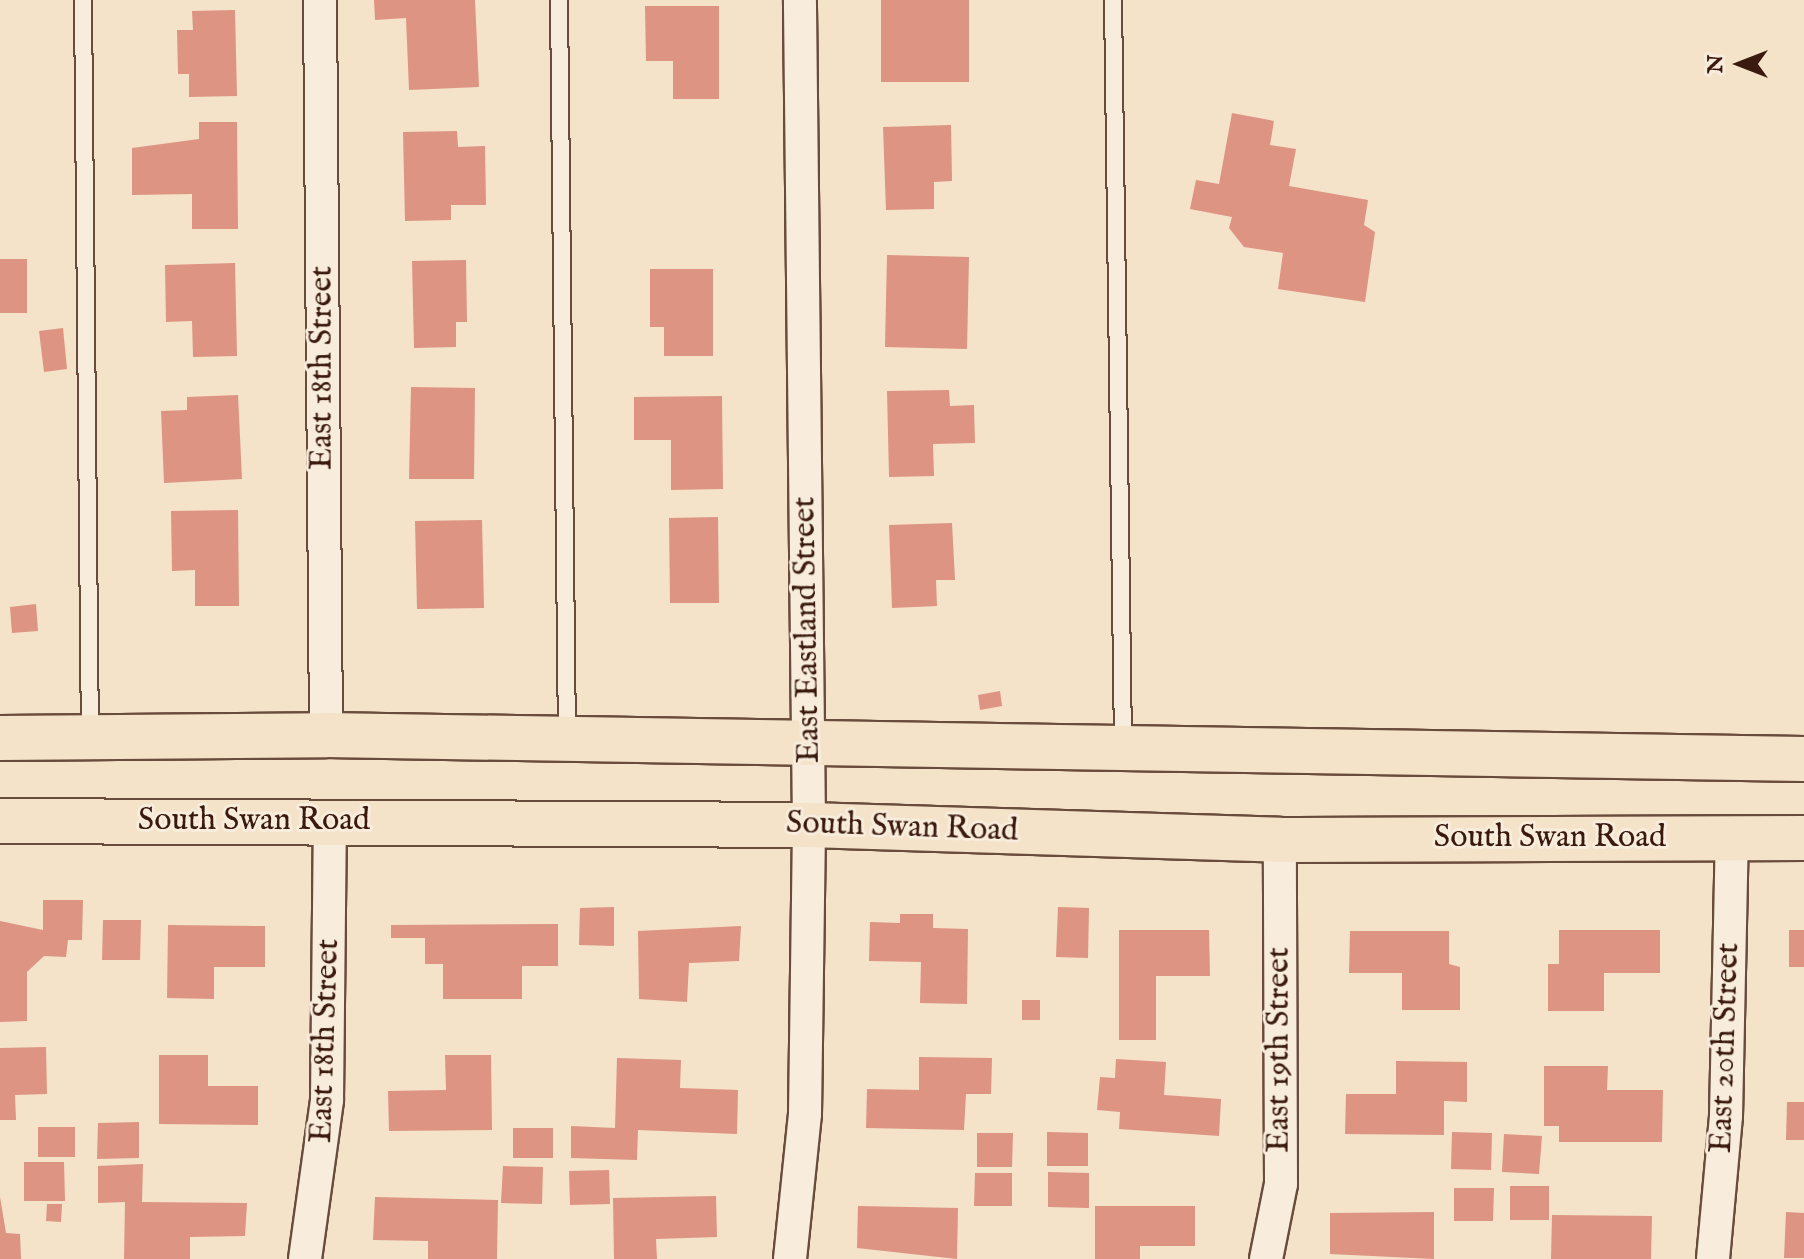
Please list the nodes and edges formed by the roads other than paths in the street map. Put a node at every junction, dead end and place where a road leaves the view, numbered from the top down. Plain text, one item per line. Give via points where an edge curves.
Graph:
1 (83, 0) edge
2 (320, 0) edge
3 (559, 0) edge
4 (800, 0) edge
5 (1113, 0) edge
6 (326, 735) junction
7 (91, 737) junction
8 (0, 738) edge
9 (567, 742) junction
10 (809, 748) junction
11 (1123, 751) junction
12 (1804, 759) edge
13 (0, 821) edge
14 (330, 821) junction
15 (809, 825) junction
16 (1732, 837) junction
17 (1804, 838) edge
18 (1280, 840) junction
19 (305, 1259) edge
20 (790, 1259) edge
21 (1266, 1259) edge
22 (1713, 1259) edge

1 - 7 lane
2 - 6 street, East 18th Street
3 - 9 lane
4 - 10 street, East Eastland Street
5 - 11 lane
6 - 7 main road
6 - 9 main road
7 - 8 main road
9 - 10 main road
10 - 11 main road
10 - 15 street, East Eastland Street
11 - 12 main road
13 - 14 main road, South Swan Road
14 - 15 main road, South Swan Road
14 - 19 street, East 18th Street via 327,1100
15 - 18 main road, South Swan Road
15 - 20 street, East Eastland Street via 805,1114
16 - 17 main road, South Swan Road
16 - 18 main road, South Swan Road
16 - 22 street, East 20th Street via 1726,1116
18 - 21 street, East 19th Street via 1281,1184

